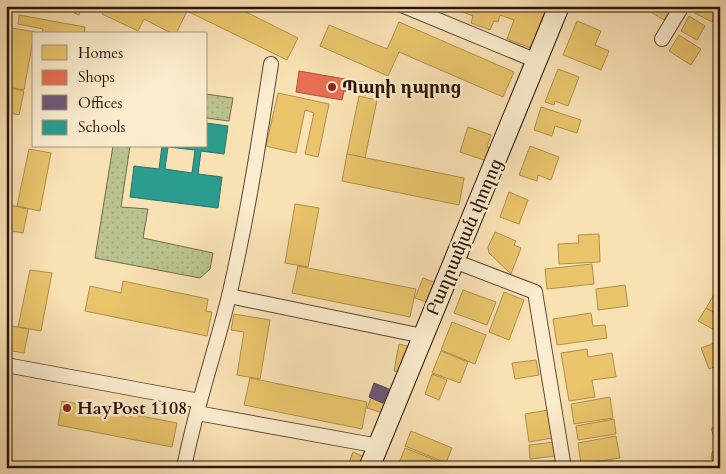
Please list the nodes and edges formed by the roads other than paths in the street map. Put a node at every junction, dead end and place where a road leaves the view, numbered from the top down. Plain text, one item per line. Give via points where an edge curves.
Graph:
1 (404, 6) edge
2 (560, 6) edge
3 (682, 6) edge
4 (662, 39) dead end
5 (537, 61) junction
6 (271, 64) dead end
7 (454, 262) junction
8 (229, 296) junction
9 (422, 336) junction
10 (6, 365) edge
11 (199, 407) junction
12 (379, 446) junction
13 (184, 468) edge
14 (369, 468) edge
15 (564, 468) edge

1 - 5 street
2 - 5 main road, Բաղրամյան փողոց
3 - 4 street
5 - 7 main road, Բաղրամյան փողոց
6 - 8 street via 254,172
7 - 9 main road, Բաղրամյան փողոց
7 - 15 street via 535,292
8 - 9 street
8 - 11 street
9 - 12 main road, Բաղրամյան փողոց
10 - 11 street
11 - 12 street
11 - 13 street
12 - 14 main road, Բաղրամյան փողոց

